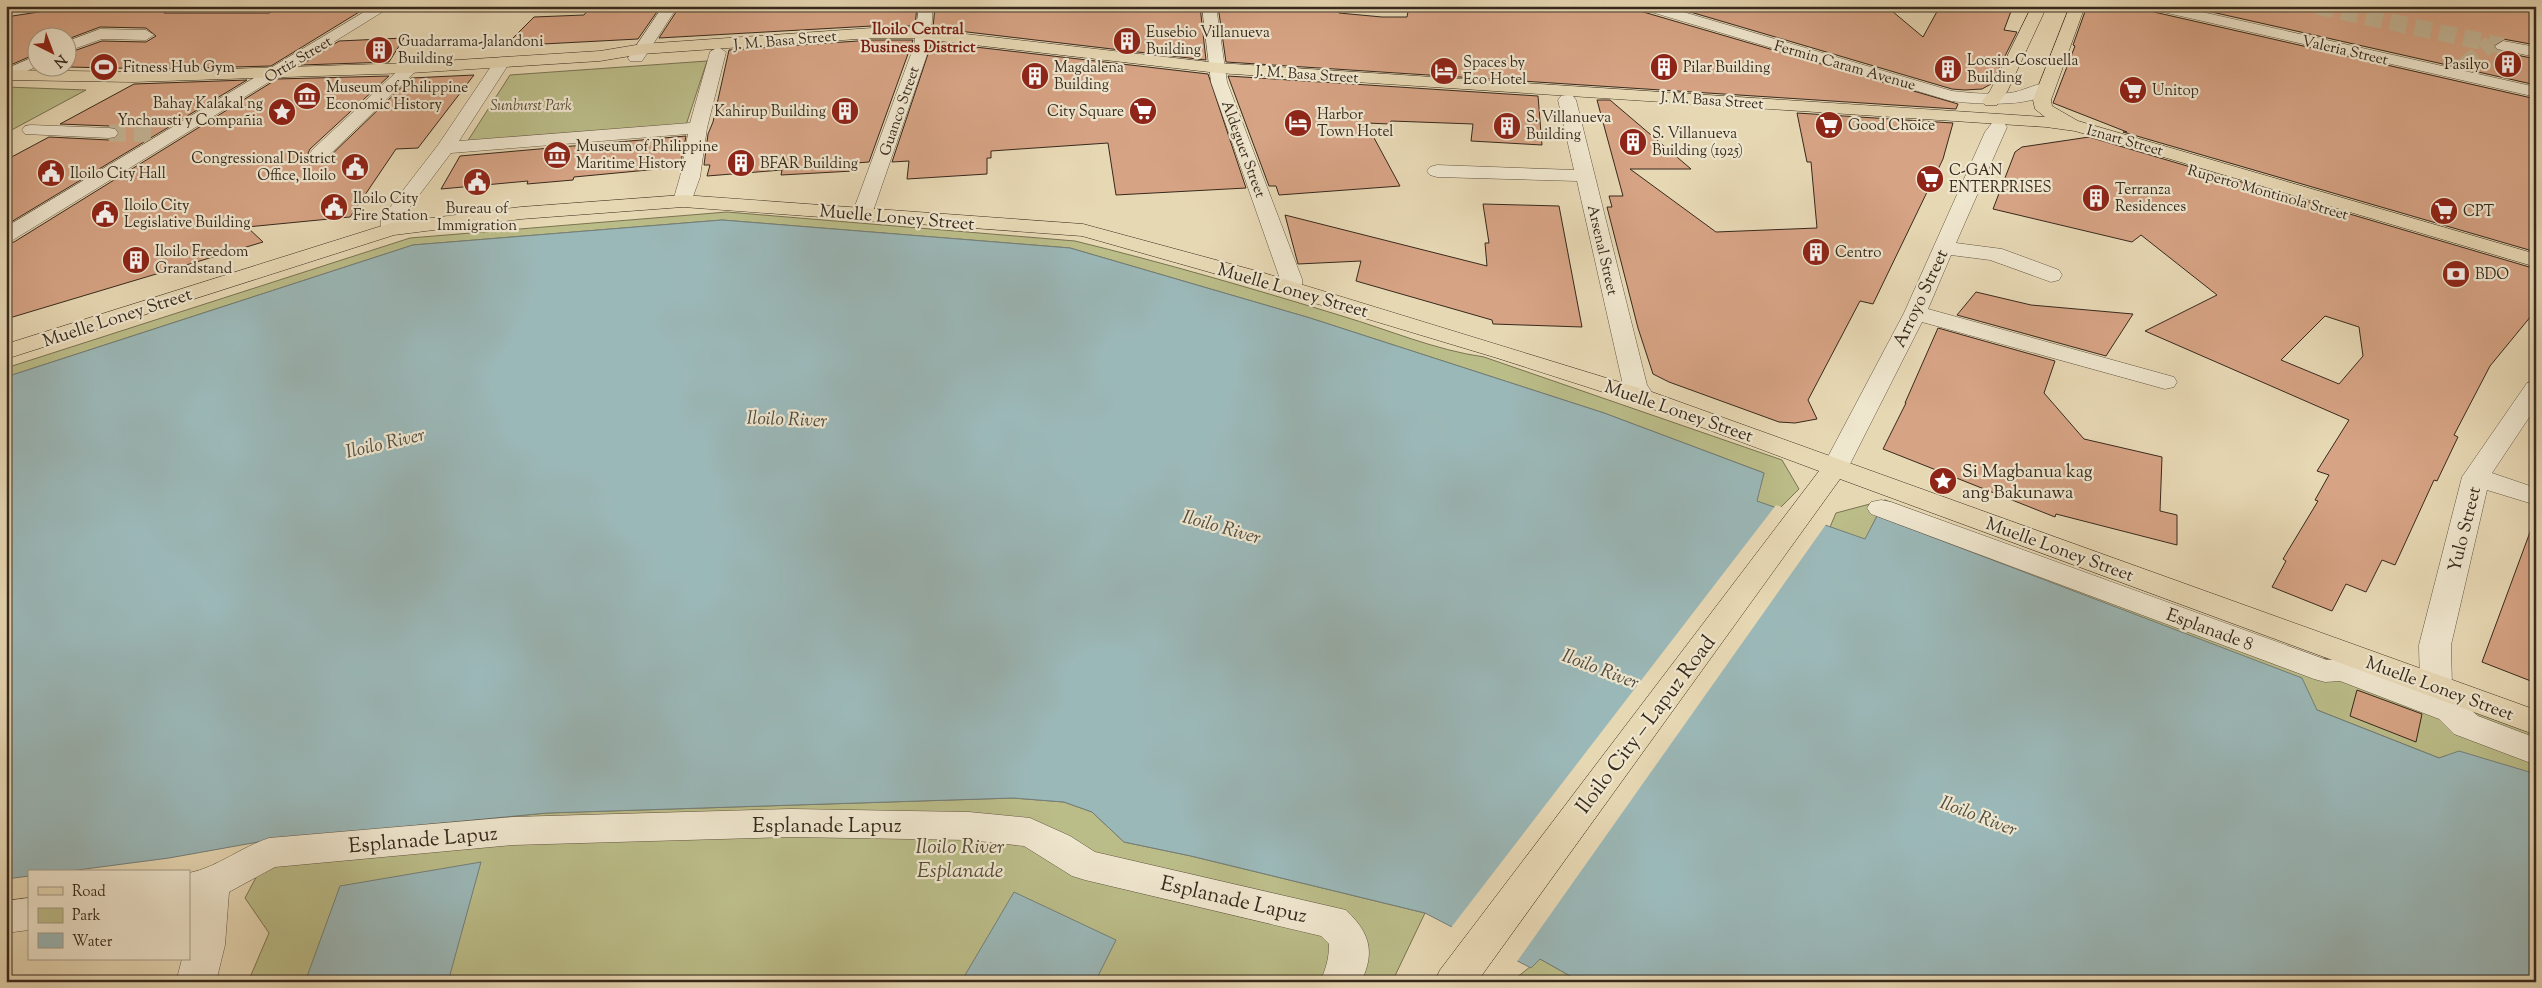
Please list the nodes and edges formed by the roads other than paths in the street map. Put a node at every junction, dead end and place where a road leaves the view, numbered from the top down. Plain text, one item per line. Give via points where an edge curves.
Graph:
1 (20, 6) edge
2 (385, 6) edge
3 (671, 6) edge
4 (926, 6) edge
5 (1209, 6) edge
6 (1646, 6) edge
7 (2040, 6) edge
8 (2078, 6) edge
9 (2154, 6) edge
10 (2233, 6) edge
11 (6, 8) edge
12 (2224, 22) junction
13 (146, 35) dead end
14 (923, 38) junction
15 (78, 42) edge
16 (2502, 46) tunnel mouth
17 (718, 52) junction
18 (2536, 52) edge
19 (639, 54) junction
20 (502, 62) junction
21 (28, 65) edge
22 (410, 68) junction
23 (274, 73) junction
24 (1218, 73) junction
25 (6, 75) edge
26 (2045, 88) junction
27 (2536, 92) edge
28 (1952, 96) junction
29 (1567, 100) junction
30 (1991, 101) junction
31 (1957, 115) junction
32 (1998, 123) junction
33 (2076, 126) junction
34 (698, 128) junction
35 (31, 130) dead end
36 (108, 133) tunnel mouth
37 (445, 148) junction
38 (319, 154) dead end
39 (1437, 171) dead end
40 (1585, 176) junction
41 (683, 201) junction
42 (862, 214) junction
43 (391, 230) junction
44 (6, 236) edge
45 (1943, 248) junction
46 (2536, 261) edge
47 (2536, 270) edge
48 (2051, 275) dead end
49 (1291, 289) junction
50 (1915, 313) junction
51 (6, 352) edge
52 (2165, 382) dead end
53 (2536, 388) edge
54 (1643, 397) junction
55 (1836, 466) junction
56 (2476, 477) junction
57 (2536, 497) edge
58 (1881, 508) dead end
59 (2436, 687) junction
60 (2536, 723) edge
61 (2536, 752) edge
62 (200, 886) edge
63 (28, 914) edge
64 (6, 918) edge
65 (1456, 978) edge
66 (196, 982) edge
67 (1340, 982) edge

1 - 11 main road
2 - 23 street, Ortiz Street
3 - 19 street
4 - 14 street, Guanco Street
5 - 24 street, Aldeguer Street
6 - 28 street, Fermin Caram Avenue
7 - 30 main road
8 - 26 main road
9 - 12 street, Valeria Street
10 - 12 street
12 - 27 street, Valeria Street via 2311,37 2460,70
13 - 15 street via 100,34
14 - 17 main road, J. M. Basa Street via 867,39
14 - 19 main road, J. M. Basa Street via 872,32
14 - 24 main road, J. M. Basa Street
14 - 42 street, Guanco Street
16 - 18 street
17 - 19 main road, J. M. Basa Street
17 - 34 street
19 - 20 main road, J. M. Basa Street
20 - 22 main road, J. M. Basa Street
20 - 37 street
21 - 25 street
22 - 23 main road, J. M. Basa Street
22 - 38 street
23 - 25 main road, J. M. Basa Street via 133,77
23 - 44 street, Ortiz Street via 165,134
24 - 29 main road, J. M. Basa Street
24 - 31 main road, J. M. Basa Street
24 - 49 street, Aldeguer Street via 1291,279
26 - 30 street, Fermin Caram Avenue via 2024,97
26 - 33 main road via 2044,109
28 - 30 street, Fermin Caram Avenue
28 - 31 street
29 - 32 main road, J. M. Basa Street
29 - 40 street, Arsenal Street
31 - 32 main road, J. M. Basa Street
32 - 33 main road, Iznart Street
32 - 45 street, Arroyo Street
32 - 47 main road, Ruperto Montinola Street via 2075,135
33 - 46 main road, Iznart Street
34 - 37 street
34 - 41 street
35 - 36 street
37 - 43 street via 391,219
39 - 40 street
40 - 54 street, Arsenal Street via 1635,385
41 - 42 main road, Muelle Loney Street
41 - 43 main road, Muelle Loney Street via 522,213
42 - 49 main road, Muelle Loney Street via 1083,230
43 - 51 main road, Muelle Loney Street
45 - 48 street via 1994,254
45 - 50 street, Arroyo Street
49 - 54 main road, Muelle Loney Street
50 - 52 street
50 - 55 street, Arroyo Street
53 - 56 street, Yulo Street
54 - 55 main road, Muelle Loney Street
55 - 59 main road, Muelle Loney Street
55 - 65 main road, Iloilo City – Lapuz Road
56 - 57 street
56 - 59 street, Yulo Street via 2435,645
58 - 61 street, Esplanade 8 via 2325,671 2342,670 2451,711 2466,725
59 - 60 main road, Muelle Loney Street
62 - 66 street via 205,945
62 - 67 street, Esplanade Lapuz via 269,853 513,831 791,823 969,826 1030,832 1085,865 1332,922 1348,937 1350,956 1345,976
63 - 64 street

